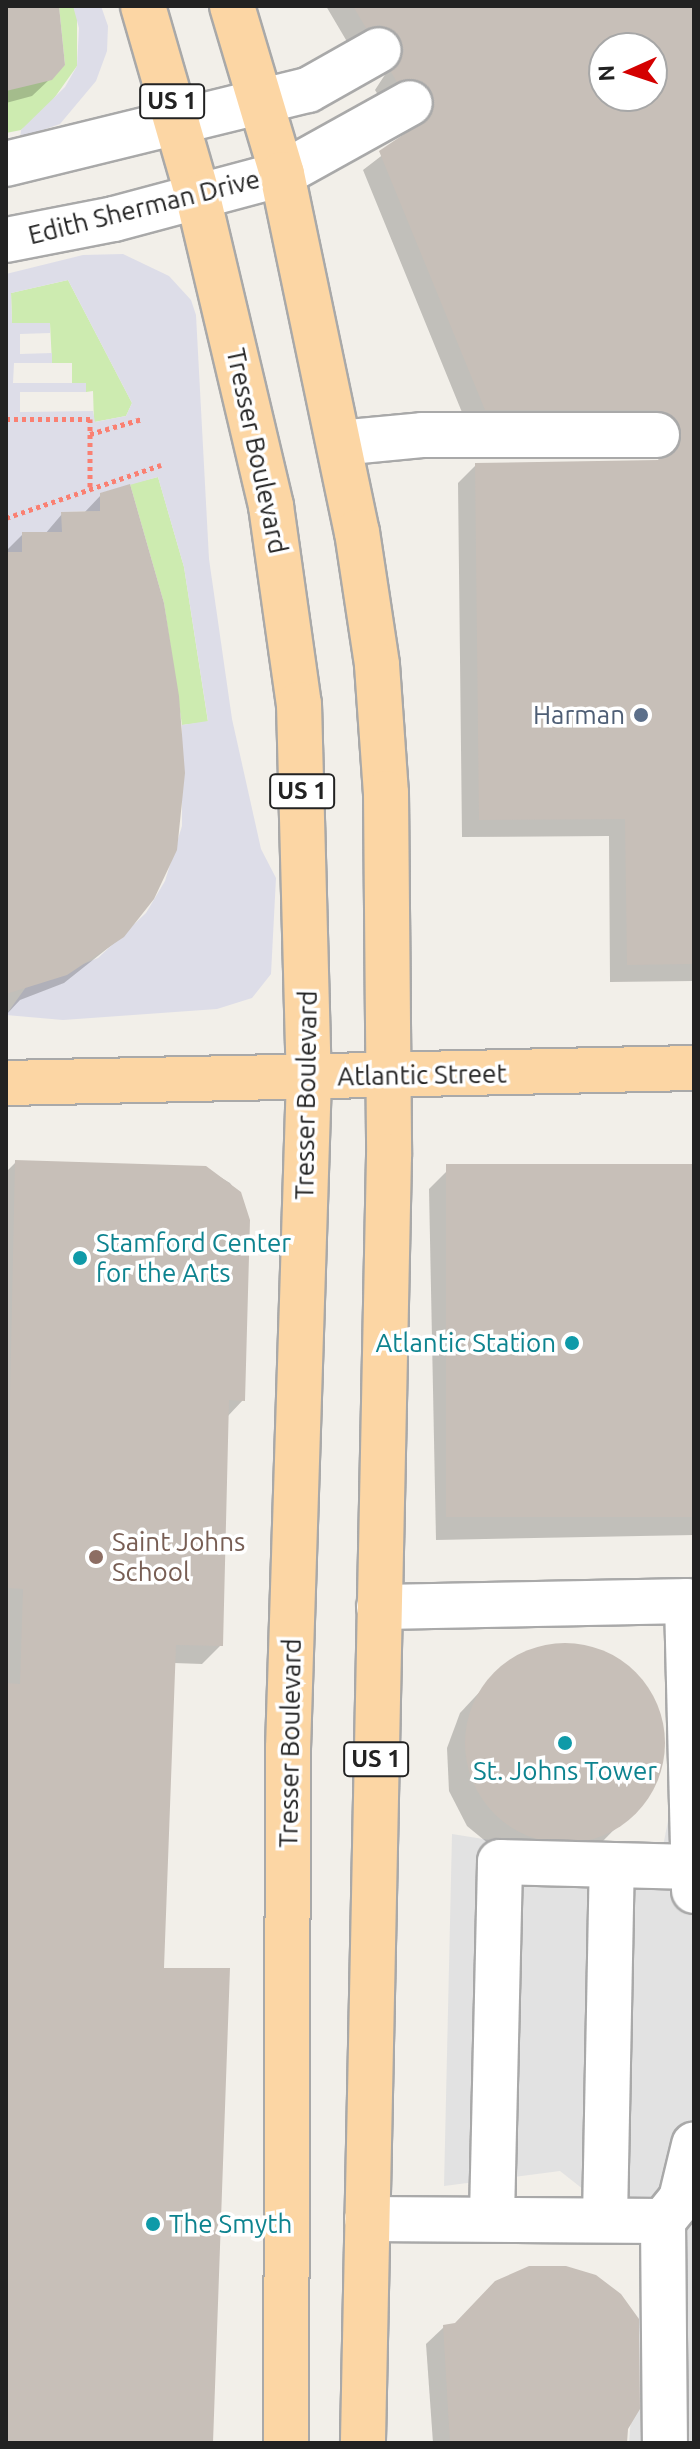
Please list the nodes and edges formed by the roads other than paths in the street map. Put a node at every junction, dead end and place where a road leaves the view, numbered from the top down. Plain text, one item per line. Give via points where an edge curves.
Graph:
1 (143, 6) edge
2 (232, 6) edge
3 (379, 50) dead end
4 (264, 102) junction
5 (410, 103) dead end
6 (178, 123) junction
7 (6, 164) edge
8 (282, 174) junction
9 (198, 197) junction
10 (6, 240) edge
11 (657, 435) dead end
12 (339, 443) junction
13 (694, 1068) edge
14 (389, 1076) junction
15 (309, 1077) junction
16 (6, 1083) edge
17 (379, 1607) junction
18 (612, 1865) junction
19 (692, 1879) edge
20 (694, 2145) edge
21 (492, 2217) junction
22 (367, 2219) junction
23 (605, 2219) junction
24 (663, 2221) junction
25 (286, 2443) edge
26 (363, 2443) edge
27 (665, 2443) edge

1 - 6 main road, Tresser Boulevard / US 1
2 - 4 main road, US 1
3 - 4 street via 308,90
4 - 6 street
4 - 8 main road, US 1
5 - 8 street, Edith Sherman Drive
6 - 7 street
6 - 9 main road, Tresser Boulevard / US 1
8 - 9 street, Edith Sherman Drive
8 - 12 main road, US 1
9 - 10 street, Edith Sherman Drive
9 - 15 main road, Tresser Boulevard / US 1 via 271,506 289,610 303,793
11 - 12 street via 422,435
12 - 14 main road, US 1 via 377,665 386,793
13 - 14 main road, Atlantic Street
14 - 15 main road, Atlantic Street
14 - 17 main road, US 1
15 - 16 main road, Atlantic Street
15 - 25 main road, Tresser Boulevard / US 1 via 288,1748
17 - 19 street via 687,1601
17 - 22 main road, US 1
18 - 19 street
18 - 21 street via 500,1862
18 - 23 street
20 - 24 street via 681,2199
21 - 22 street
21 - 23 street
22 - 26 main road, US 1
23 - 24 street
24 - 27 street

